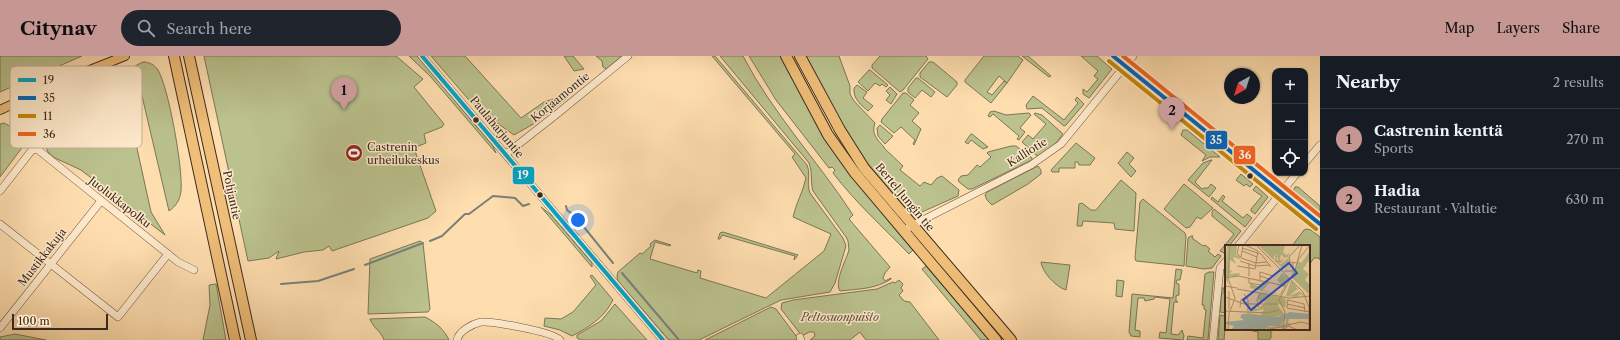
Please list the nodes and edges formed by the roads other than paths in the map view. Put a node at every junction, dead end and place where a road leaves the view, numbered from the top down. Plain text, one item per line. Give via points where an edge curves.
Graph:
1 (125, 56) edge
2 (174, 56) edge
3 (189, 56) edge
4 (422, 56) edge
5 (628, 56) edge
6 (786, 56) edge
7 (800, 56) edge
8 (1113, 56) edge
9 (1133, 56) edge
10 (100, 66) edge
11 (1125, 66) junction
12 (10, 105) edge
13 (0, 110) edge
14 (1320, 145) edge
15 (506, 154) junction
16 (1308, 159) edge
17 (1294, 176) edge
18 (0, 190) edge
19 (1281, 192) junction
20 (101, 201) junction
21 (0, 224) edge
22 (1320, 224) edge
23 (913, 225) junction
24 (903, 231) junction
25 (1239, 245) edge
26 (168, 254) junction
27 (1225, 262) edge
28 (51, 264) junction
29 (194, 270) dead end
30 (0, 328) edge
31 (457, 339) edge
32 (235, 340) edge
33 (251, 340) edge
34 (560, 340) edge
35 (663, 340) edge
36 (996, 340) edge
37 (1011, 340) edge
38 (1213, 340) edge

1 - 10 main road
2 - 32 highway
3 - 33 highway, Pohjantie
4 - 15 street, Paulaharjuntie
5 - 15 street, Korjaamontie
6 - 24 highway via 842,156
7 - 23 highway, Bertel Jungin tie via 851,149
8 - 11 street
9 - 11 street, Kalliotie
11 - 19 street
11 - 23 street, Kalliotie via 1061,144 1031,165
12 - 13 main road
14 - 16 street
15 - 35 street, Paulaharjuntie
17 - 19 street
18 - 20 street, Juolukkapolku via 34,149
19 - 22 street
19 - 25 street
20 - 26 street, Juolukkapolku
20 - 28 street, Mustikkakuja
21 - 28 street
23 - 24 street, Kalliotie
23 - 37 highway, Bertel Jungin tie
24 - 36 highway
26 - 28 street via 118,317
26 - 29 street, Juolukkapolku
27 - 38 street via 1220,268
28 - 30 street, Mustikkakuja
31 - 34 street via 473,325 490,322 551,334

